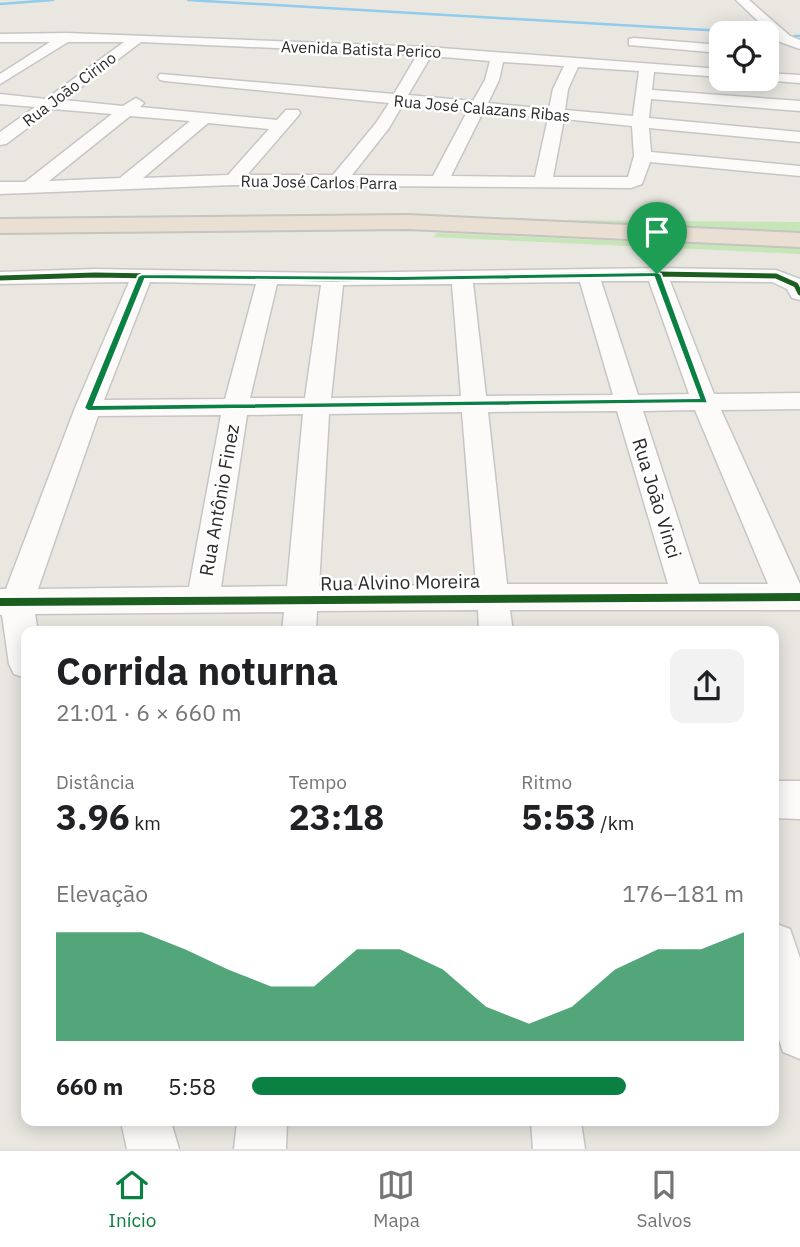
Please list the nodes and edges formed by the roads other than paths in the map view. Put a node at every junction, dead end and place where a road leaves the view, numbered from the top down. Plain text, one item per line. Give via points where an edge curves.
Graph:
1 (742, 0) edge
2 (67, 37) junction
3 (0, 38) edge
4 (138, 38) junction
5 (203, 41) junction
6 (634, 42) dead end
7 (790, 45) edge
8 (709, 47) edge
9 (346, 48) junction
10 (427, 51) junction
11 (498, 55) junction
12 (575, 62) junction
13 (647, 66) junction
14 (709, 72) edge
15 (779, 78) edge
16 (800, 79) edge
17 (0, 80) edge
18 (155, 86) junction
19 (311, 91) junction
20 (739, 91) edge
21 (642, 94) junction
22 (0, 99) edge
23 (398, 101) junction
24 (741, 101) junction
25 (50, 103) junction
26 (800, 106) edge
27 (478, 107) junction
28 (128, 110) junction
29 (556, 115) junction
30 (204, 118) junction
31 (640, 123) junction
32 (282, 125) junction
33 (743, 132) junction
34 (800, 137) edge
35 (0, 140) edge
36 (643, 156) junction
37 (746, 166) junction
38 (800, 171) edge
39 (233, 180) junction
40 (127, 182) junction
41 (337, 183) junction
42 (438, 183) junction
43 (542, 183) junction
44 (747, 184) dead end
45 (30, 187) junction
46 (0, 188) edge
47 (724, 214) dead end
48 (299, 221) junction
49 (97, 223) junction
50 (0, 226) edge
51 (800, 240) edge
52 (800, 260) edge
53 (657, 274) junction
54 (142, 276) junction
55 (589, 277) junction
56 (0, 278) edge
57 (462, 278) junction
58 (268, 279) junction
59 (333, 279) junction
60 (793, 285) edge
61 (704, 401) junction
62 (800, 401) edge
63 (627, 402) junction
64 (236, 404) junction
65 (474, 404) junction
66 (317, 406) junction
67 (88, 408) junction
68 (492, 597) junction
69 (794, 597) edge
70 (203, 599) junction
71 (688, 599) junction
72 (8, 602) edge
73 (300, 616) edge
74 (495, 626) edge
75 (21, 647) edge
76 (779, 800) edge
77 (800, 800) edge
78 (779, 962) edge
79 (800, 1035) edge
80 (147, 1126) edge
81 (262, 1126) edge
82 (556, 1126) edge
83 (153, 1149) edge
84 (260, 1149) edge
85 (559, 1149) edge

1 - 7 street
2 - 3 street, Avenida Batista Perico
2 - 4 street, Avenida Batista Perico
2 - 17 street
4 - 5 street, Avenida Batista Perico
4 - 25 street, Rua João Cirino
5 - 9 street, Avenida Batista Perico via 273,50
5 - 18 street
6 - 8 street
9 - 10 street, Avenida Batista Perico
9 - 19 street
10 - 11 street, Avenida Batista Perico
10 - 23 street
11 - 12 street, Avenida Batista Perico
11 - 27 street
12 - 13 street, Avenida Batista Perico
12 - 29 street via 556,96
13 - 14 street, Avenida Batista Perico
13 - 21 street
15 - 16 street
18 - 19 street, Rua José Calazans Ribas via 243,79
18 - 28 street
19 - 23 street, Rua José Calazans Ribas
19 - 32 street
20 - 24 street
21 - 24 street
21 - 31 street
22 - 25 street
23 - 27 street, Rua José Calazans Ribas
23 - 41 street
24 - 26 street
24 - 33 street
25 - 28 street
25 - 35 street, Rua João Cirino
27 - 29 street, Rua José Calazans Ribas
27 - 42 street
28 - 30 street
28 - 45 street
29 - 31 street, Rua José Calazans Ribas
29 - 43 street
30 - 32 street
30 - 40 street
31 - 33 street, Rua José Calazans Ribas
31 - 36 street
32 - 39 street
33 - 34 street, Rua José Calazans Ribas
33 - 37 street
36 - 37 street
36 - 43 street, Rua José Carlos Parra via 636,180 625,184
37 - 38 street
37 - 44 street
39 - 40 street, Rua José Carlos Parra
39 - 41 street, Rua José Carlos Parra
40 - 45 street, Rua José Carlos Parra
41 - 42 street, Rua José Carlos Parra
42 - 43 street, Rua José Carlos Parra
45 - 46 street, Rua José Carlos Parra
47 - 48 highway via 385,216
48 - 49 highway
48 - 51 highway
49 - 50 highway
49 - 52 highway
53 - 55 street
53 - 60 street
53 - 61 street
54 - 56 street
54 - 58 street
54 - 67 street
55 - 57 street
55 - 63 street, Rua João Vinci
57 - 59 street
57 - 65 street
58 - 59 street
58 - 64 street, Rua Antônio Finez
59 - 66 street
61 - 62 street
61 - 63 street
61 - 69 street
63 - 65 street
63 - 71 street, Rua João Vinci
64 - 66 street
64 - 67 street
64 - 70 street, Rua Antônio Finez
65 - 66 street
65 - 68 street
66 - 73 street
67 - 72 street
68 - 71 street, Rua Alvino Moreira
68 - 73 street, Rua Alvino Moreira
68 - 74 street
69 - 71 street, Rua Alvino Moreira
70 - 72 street, Rua Alvino Moreira
70 - 73 street, Rua Alvino Moreira
72 - 75 street
76 - 77 street
78 - 79 street
80 - 83 street
81 - 84 street
82 - 85 street

